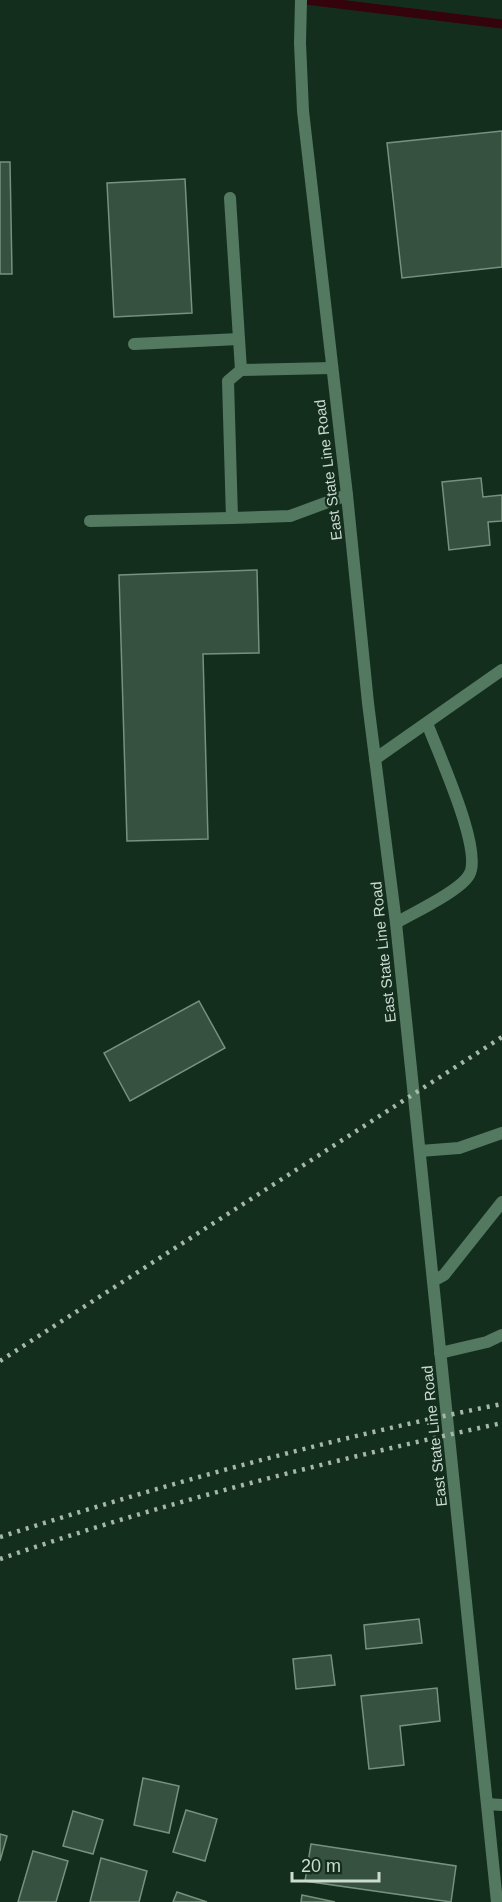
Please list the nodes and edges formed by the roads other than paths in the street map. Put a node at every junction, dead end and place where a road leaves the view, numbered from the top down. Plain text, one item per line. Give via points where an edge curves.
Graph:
1 (301, 0) edge
2 (230, 198) dead end
3 (239, 339) junction
4 (134, 344) dead end
5 (331, 368) junction
6 (241, 370) junction
7 (347, 495) junction
8 (232, 518) junction
9 (90, 522) dead end
10 (502, 670) edge
11 (427, 723) junction
12 (375, 759) junction
13 (396, 923) junction
14 (502, 1133) edge
15 (420, 1151) junction
16 (502, 1202) edge
17 (433, 1281) junction
18 (502, 1335) edge
19 (440, 1353) junction
20 (487, 1804) junction
21 (502, 1805) edge
22 (497, 1902) edge

1 - 5 street, East State Line Road via 303,111
2 - 3 street
3 - 4 street
3 - 6 street
5 - 6 street
5 - 7 street, East State Line Road
6 - 8 street via 228,381
7 - 8 street via 290,516
7 - 12 street, East State Line Road
8 - 9 street
10 - 11 street
11 - 12 street
11 - 13 street via 470,836 473,857 470,875 457,888
12 - 13 street, East State Line Road
13 - 15 street, East State Line Road
14 - 15 street via 459,1148
15 - 17 street, East State Line Road
16 - 17 street via 444,1275
17 - 19 street, East State Line Road
18 - 19 street
19 - 20 street, East State Line Road
20 - 21 street
20 - 22 street, East State Line Road

